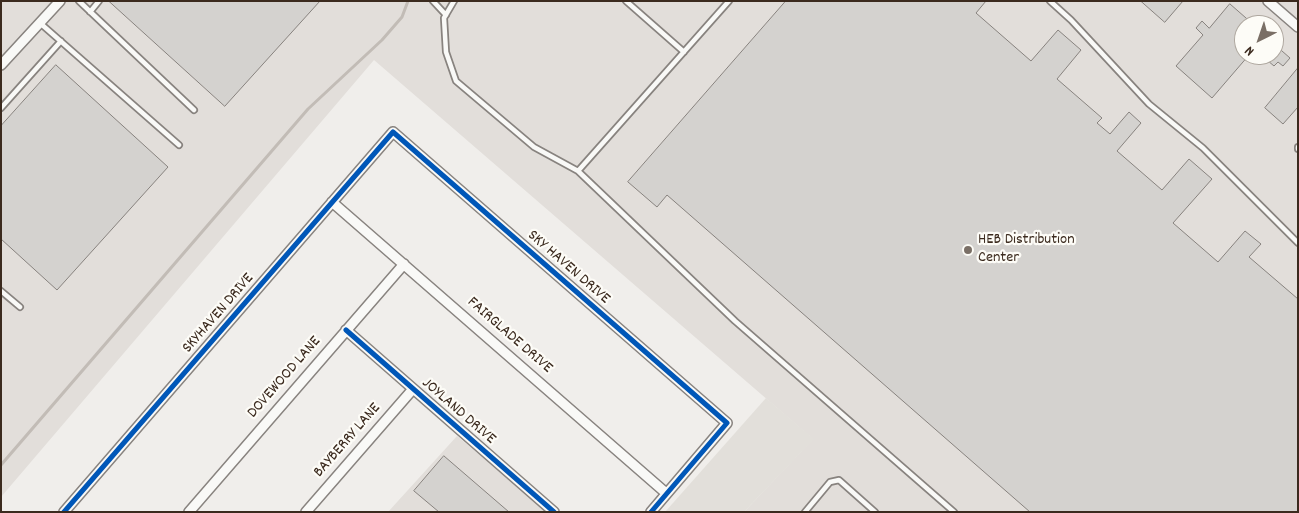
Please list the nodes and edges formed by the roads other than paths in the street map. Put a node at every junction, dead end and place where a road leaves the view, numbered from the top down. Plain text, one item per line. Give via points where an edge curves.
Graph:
1 (60, 1) edge
2 (79, 1) edge
3 (99, 1) edge
4 (433, 1) edge
5 (454, 1) edge
6 (626, 1) edge
7 (729, 1) edge
8 (1050, 1) edge
9 (1268, 1) edge
10 (90, 12) junction
11 (446, 15) junction
12 (40, 22) junction
13 (1297, 24) edge
14 (61, 41) junction
15 (684, 52) junction
16 (1, 65) edge
17 (1, 108) edge
18 (194, 110) dead end
19 (393, 132) joint
20 (179, 145) dead end
21 (578, 171) junction
22 (332, 202) junction
23 (1298, 243) edge
24 (404, 264) junction
25 (1, 291) edge
26 (20, 307) dead end
27 (346, 330) junction
28 (413, 389) junction
29 (666, 493) junction
30 (64, 512) edge
31 (189, 512) edge
32 (306, 512) edge
33 (554, 512) edge
34 (650, 512) edge
35 (805, 512) edge
36 (875, 512) edge
37 (954, 512) edge

1 - 12 street
2 - 10 lane
3 - 10 lane
4 - 11 lane
5 - 11 lane
6 - 15 lane
7 - 15 lane
8 - 23 lane via 1149,104 1203,148
9 - 13 street
10 - 18 lane
11 - 21 lane via 446,52 456,81 534,147
12 - 14 lane
12 - 16 street
14 - 17 lane
14 - 20 lane
15 - 21 lane
19 - 22 street, SKYHAVEN DRIVE
19 - 29 street, SKY HAVEN DRIVE via 727,423
21 - 37 lane via 735,321
22 - 24 street, FAIRGLADE DRIVE
22 - 30 street, SKYHAVEN DRIVE
24 - 27 street, DOVEWOOD LANE
24 - 29 street, FAIRGLADE DRIVE
25 - 26 lane
27 - 28 street, JOYLAND DRIVE
27 - 31 street, DOVEWOOD LANE
28 - 32 street, BAYBERRY LANE
28 - 33 street, JOYLAND DRIVE
29 - 34 street
35 - 36 lane via 830,482 839,480

